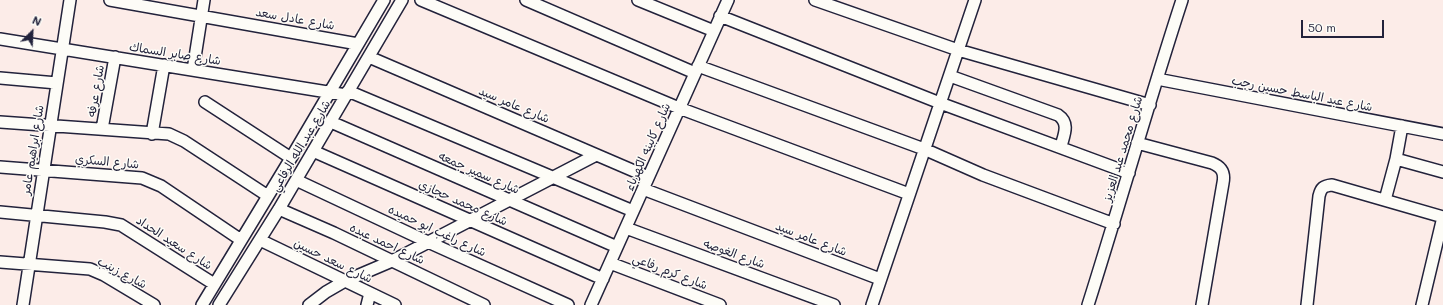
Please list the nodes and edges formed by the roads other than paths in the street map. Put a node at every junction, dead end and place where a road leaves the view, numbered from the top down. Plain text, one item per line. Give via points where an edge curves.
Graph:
1 (70, 0) edge
2 (110, 0) edge
3 (204, 0) edge
4 (384, 0) edge
5 (402, 0) edge
6 (421, 0) edge
7 (526, 0) edge
8 (638, 0) edge
9 (728, 0) edge
10 (815, 0) edge
11 (975, 0) edge
12 (1182, 0) edge
13 (202, 16) junction
14 (720, 16) junction
15 (714, 31) junction
16 (0, 39) edge
17 (358, 44) junction
18 (63, 48) junction
19 (958, 50) junction
20 (115, 57) junction
21 (369, 57) junction
22 (164, 65) junction
23 (193, 70) junction
24 (696, 70) junction
25 (950, 76) junction
26 (0, 78) edge
27 (1156, 79) junction
28 (57, 83) junction
29 (329, 92) junction
30 (347, 93) junction
31 (205, 102) dead end
32 (940, 102) junction
33 (1150, 105) junction
34 (679, 108) junction
35 (0, 122) edge
36 (331, 122) junction
37 (50, 125) junction
38 (1402, 126) junction
39 (102, 129) junction
40 (152, 134) junction
41 (1443, 134) edge
42 (1137, 143) junction
43 (1061, 146) junction
44 (924, 149) junction
45 (313, 152) junction
46 (596, 155) junction
47 (291, 158) junction
48 (1396, 160) junction
49 (0, 167) edge
50 (43, 170) junction
51 (1443, 172) edge
52 (1129, 173) junction
53 (553, 177) junction
54 (648, 177) junction
55 (296, 180) junction
56 (643, 189) junction
57 (910, 194) junction
58 (268, 196) junction
59 (509, 200) junction
60 (1385, 200) junction
61 (279, 209) junction
62 (633, 211) junction
63 (0, 212) edge
64 (36, 215) junction
65 (1443, 217) edge
66 (470, 220) junction
67 (1114, 224) junction
68 (626, 228) junction
69 (241, 240) junction
70 (260, 240) junction
71 (428, 242) junction
72 (617, 247) junction
73 (392, 261) junction
74 (0, 262) edge
75 (610, 263) junction
76 (28, 264) junction
77 (880, 278) junction
78 (603, 279) junction
79 (345, 281) junction
80 (214, 284) junction
81 (370, 293) junction
82 (23, 305) edge
83 (154, 305) edge
84 (202, 305) edge
85 (220, 305) edge
86 (309, 305) edge
87 (367, 305) edge
88 (395, 305) edge
89 (484, 305) edge
90 (568, 305) edge
91 (591, 305) edge
92 (720, 305) edge
93 (834, 305) edge
94 (872, 305) edge
95 (1088, 305) edge
96 (1202, 305) edge
97 (1307, 305) edge
98 (1422, 305) edge

1 - 18 street, شارع ابراهيم عامر
2 - 13 street, شارع عادل سعد
3 - 13 street
4 - 17 street, شارع عبد الله الرفاعي
5 - 21 street, شارع عبد الله الرفاعي
6 - 34 street
7 - 24 street
8 - 15 street
9 - 14 street, شارع كابينه الكهرباء
10 - 19 street
11 - 19 street
12 - 27 street, شارع محمد عبد العزيز
13 - 17 street, شارع عادل سعد
13 - 23 street
14 - 15 street, شارع كابينه الكهرباء
14 - 32 street
15 - 24 street, شارع كابينه الكهرباء
16 - 18 street, شارع صابر السماك
17 - 29 street, شارع عبد الله الرفاعي
18 - 20 street, شارع صابر السماك
18 - 28 street, شارع ابراهيم عامر
19 - 25 street
19 - 33 street
20 - 22 street, شارع صابر السماك
20 - 39 street, شارع عرفه
21 - 30 street, شارع عبد الله الرفاعي
21 - 46 street, شارع عامر سيد
22 - 23 street, شارع صابر السماك
22 - 40 street
23 - 29 street, شارع صابر السماك
24 - 34 street, شارع كابينه الكهرباء
24 - 44 street
25 - 32 street
25 - 43 street via 1058,115 1066,127
26 - 28 street
27 - 33 street, شارع محمد عبد العزيز
27 - 38 street, شارع عبد الباسط حسين رجب
28 - 37 street, شارع ابراهيم عامر
29 - 30 street, شارع صابر السماك
29 - 47 street, شارع عبد الله الرفاعي
30 - 36 street, شارع عبد الله الرفاعي
30 - 53 street, شارع صابر السماك
31 - 47 street
32 - 43 street
32 - 44 street
33 - 42 street, شارع محمد عبد العزيز
34 - 54 street, شارع كابينه الكهرباء
34 - 57 street
35 - 37 street
36 - 45 street, شارع عبد الله الرفاعي
36 - 59 street, شارع سمير جمعه
37 - 39 street
37 - 50 street, شارع ابراهيم عامر
38 - 41 street, شارع عبد الباسط حسين رجب
38 - 48 street
39 - 40 street
40 - 58 street via 169,134 184,141
42 - 52 street, شارع محمد عبد العزيز
42 - 96 street via 1212,163 1223,170 1224,183
43 - 52 street
44 - 57 street
44 - 67 street
45 - 55 street, شارع عبد الله الرفاعي
45 - 66 street, شارع محمد حجازي
46 - 53 street
46 - 54 street, شارع عامر سيد
47 - 58 street, شارع عبد الله الرفاعي
48 - 51 street
48 - 60 street
49 - 50 street, شارع السكري
50 - 64 street, شارع ابراهيم عامر
50 - 69 street, شارع السكري via 133,177 152,182
52 - 67 street, شارع محمد عبد العزيز
53 - 59 street
53 - 62 street, شارع صابر السماك
54 - 56 street, شارع كابينه الكهرباء
55 - 61 street, شارع عبد الله الرفاعي
55 - 71 street, شارع راغب ابو حميده
56 - 62 street, شارع كابينه الكهرباء
56 - 77 street, شارع عامر سيد
57 - 77 street
58 - 69 street, شارع عبد الله الرفاعي
59 - 66 street
59 - 72 street, شارع سمير جمعه
60 - 65 street
60 - 97 street via 1332,185 1324,185 1321,189
61 - 70 street, شارع عبد الله الرفاعي
61 - 73 street, شارع احمد عبده
62 - 68 street, شارع كابينه الكهرباء
63 - 64 street, شارع سعيد الحداد
64 - 76 street, شارع ابراهيم عامر
64 - 80 street, شارع سعيد الحداد via 121,225
65 - 98 street
66 - 71 street
66 - 78 street, شارع محمد حجازي
67 - 95 street, شارع محمد عبد العزيز
68 - 72 street, شارع كابينه الكهرباء
68 - 93 street, شارع الغوصه
69 - 80 street, شارع عبد الله الرفاعي
70 - 79 street, شارع سعد حسين
70 - 85 street, شارع عبد الله الرفاعي
71 - 73 street
71 - 90 street, شارع راغب ابو حميده
72 - 75 street, شارع كابينه الكهرباء
73 - 79 street
73 - 89 street, شارع احمد عبده
74 - 76 street, شارع زينب
75 - 78 street, شارع كابينه الكهرباء
75 - 92 street, شارع كرم رفاعي
76 - 82 street, شارع ابراهيم عامر
76 - 83 street, شارع زينب via 90,269
77 - 94 street
78 - 91 street, شارع كابينه الكهرباء
79 - 81 street, شارع سعد حسين
79 - 86 street
80 - 84 street, شارع عبد الله الرفاعي
81 - 87 street
81 - 88 street, شارع سعد حسين

